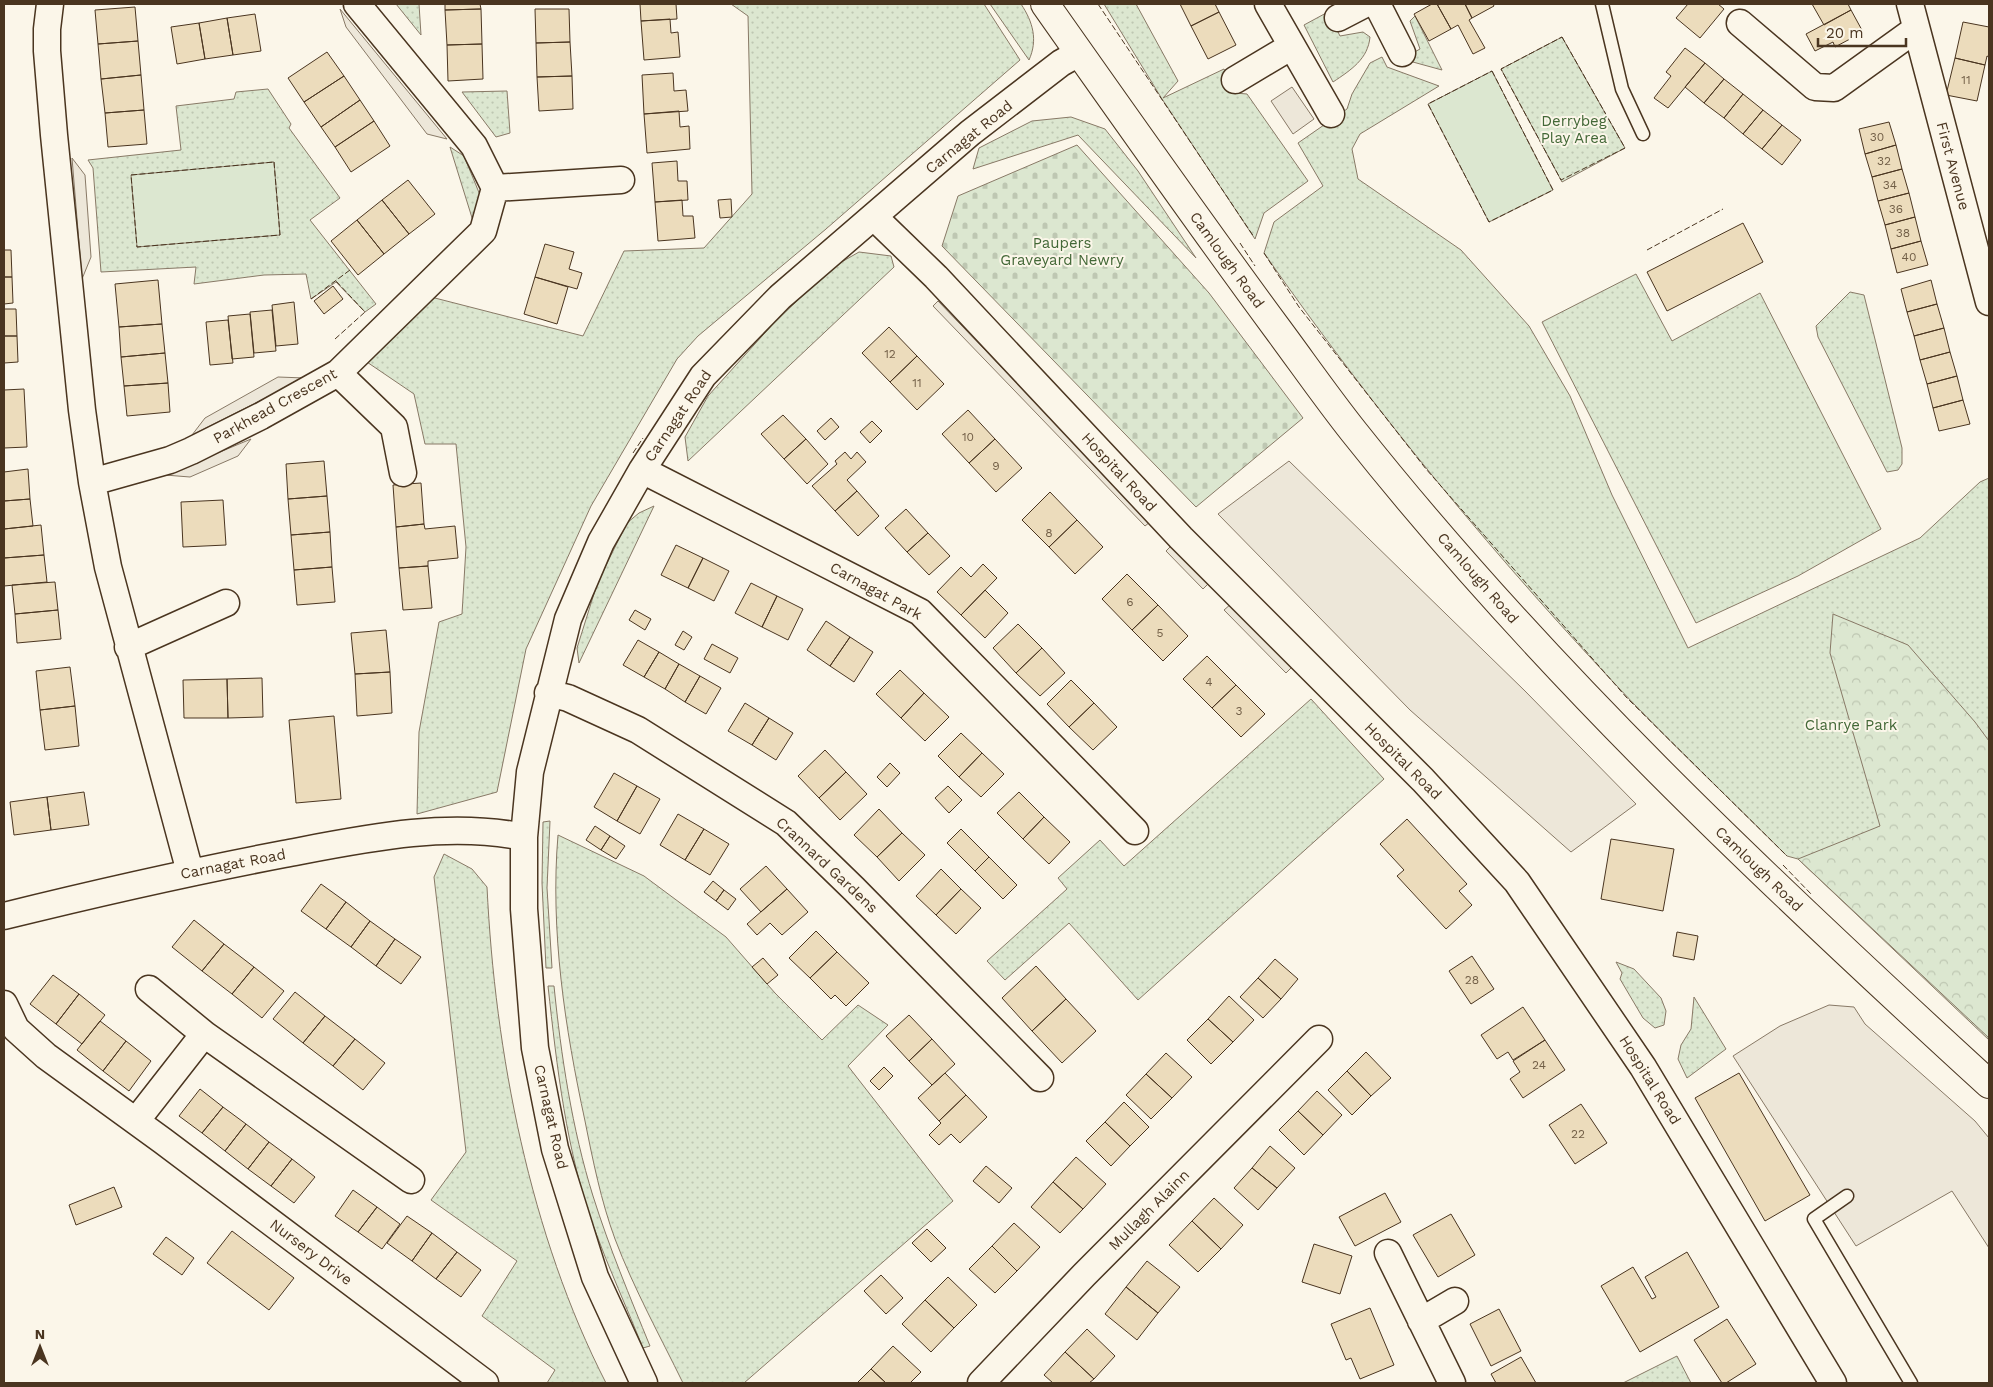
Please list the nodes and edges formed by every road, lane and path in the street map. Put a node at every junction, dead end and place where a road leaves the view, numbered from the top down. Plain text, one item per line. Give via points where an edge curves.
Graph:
1 (50, 4) edge
2 (357, 4) edge
3 (1045, 4) edge
4 (1268, 4) edge
5 (1365, 4) edge
6 (1377, 4) edge
7 (1602, 4) edge
8 (1910, 4) edge
9 (1338, 18) dead end
10 (1740, 22) dead end
11 (1916, 29) junction
12 (1292, 46) junction
13 (1079, 52) junction
14 (1402, 52) dead end
15 (1235, 80) dead end
16 (1331, 114) dead end
17 (1643, 134) dead end
18 (621, 180) dead end
19 (495, 188) junction
20 (874, 217) junction
21 (1989, 302) edge
22 (338, 373) junction
23 (642, 470) junction
24 (403, 473) dead end
25 (92, 482) junction
26 (226, 603) dead end
27 (128, 647) junction
28 (548, 693) junction
29 (1135, 831) dead end
30 (524, 837) junction
31 (190, 872) junction
32 (4, 916) edge
33 (148, 989) dead end
34 (4, 1004) edge
35 (204, 1034) junction
36 (1319, 1039) dead end
37 (1040, 1078) dead end
38 (1989, 1084) edge
39 (136, 1121) junction
40 (411, 1180) dead end
41 (1848, 1196) dead end
42 (1388, 1253) dead end
43 (1456, 1301) dead end
44 (1421, 1320) junction
45 (486, 1383) edge
46 (644, 1383) edge
47 (981, 1383) edge
48 (1452, 1383) edge
49 (1833, 1383) edge
50 (1911, 1383) edge

1 - 25 street via 47,44 54,135
2 - 19 street via 474,146
3 - 13 main road, Camlough Road
4 - 12 street
5 - 9 street
6 - 14 street
7 - 17 lane via 1622,89
8 - 11 street, First Avenue
10 - 11 street via 1815,87 1834,88
11 - 21 street, First Avenue
12 - 15 street
12 - 16 street
13 - 20 street, Carnagat Road via 970,133
13 - 38 main road, Camlough Road via 1216,246 1353,431 1469,569 1694,807
18 - 19 street
19 - 22 street, Parkhead Crescent via 483,231
20 - 23 street, Carnagat Road via 780,297 703,376
20 - 49 street, Hospital Road via 936,277 1181,538 1422,780 1517,882 1643,1067
22 - 24 street via 394,427
22 - 25 street, Parkhead Crescent via 261,416 170,460
23 - 28 street, Carnagat Road via 601,542 568,619
23 - 29 street, Carnagat Park via 920,612
25 - 27 street via 108,568
26 - 27 street
27 - 31 street
28 - 30 street, Carnagat Road via 530,772
28 - 37 street, Crannard Gardens via 568,698 638,730 786,823
30 - 31 street, Carnagat Road via 507,833 436,830 348,842
30 - 46 street, Carnagat Road via 524,909 535,1048 555,1149 595,1277
31 - 32 street, Carnagat Road
33 - 35 street
34 - 39 street, Nursery Drive via 16,1029 46,1056
35 - 39 street
35 - 40 street
36 - 47 street, Mullagh Alainn
39 - 45 street, Nursery Drive
41 - 50 lane via 1814,1219
42 - 44 street
43 - 44 street
44 - 48 street

